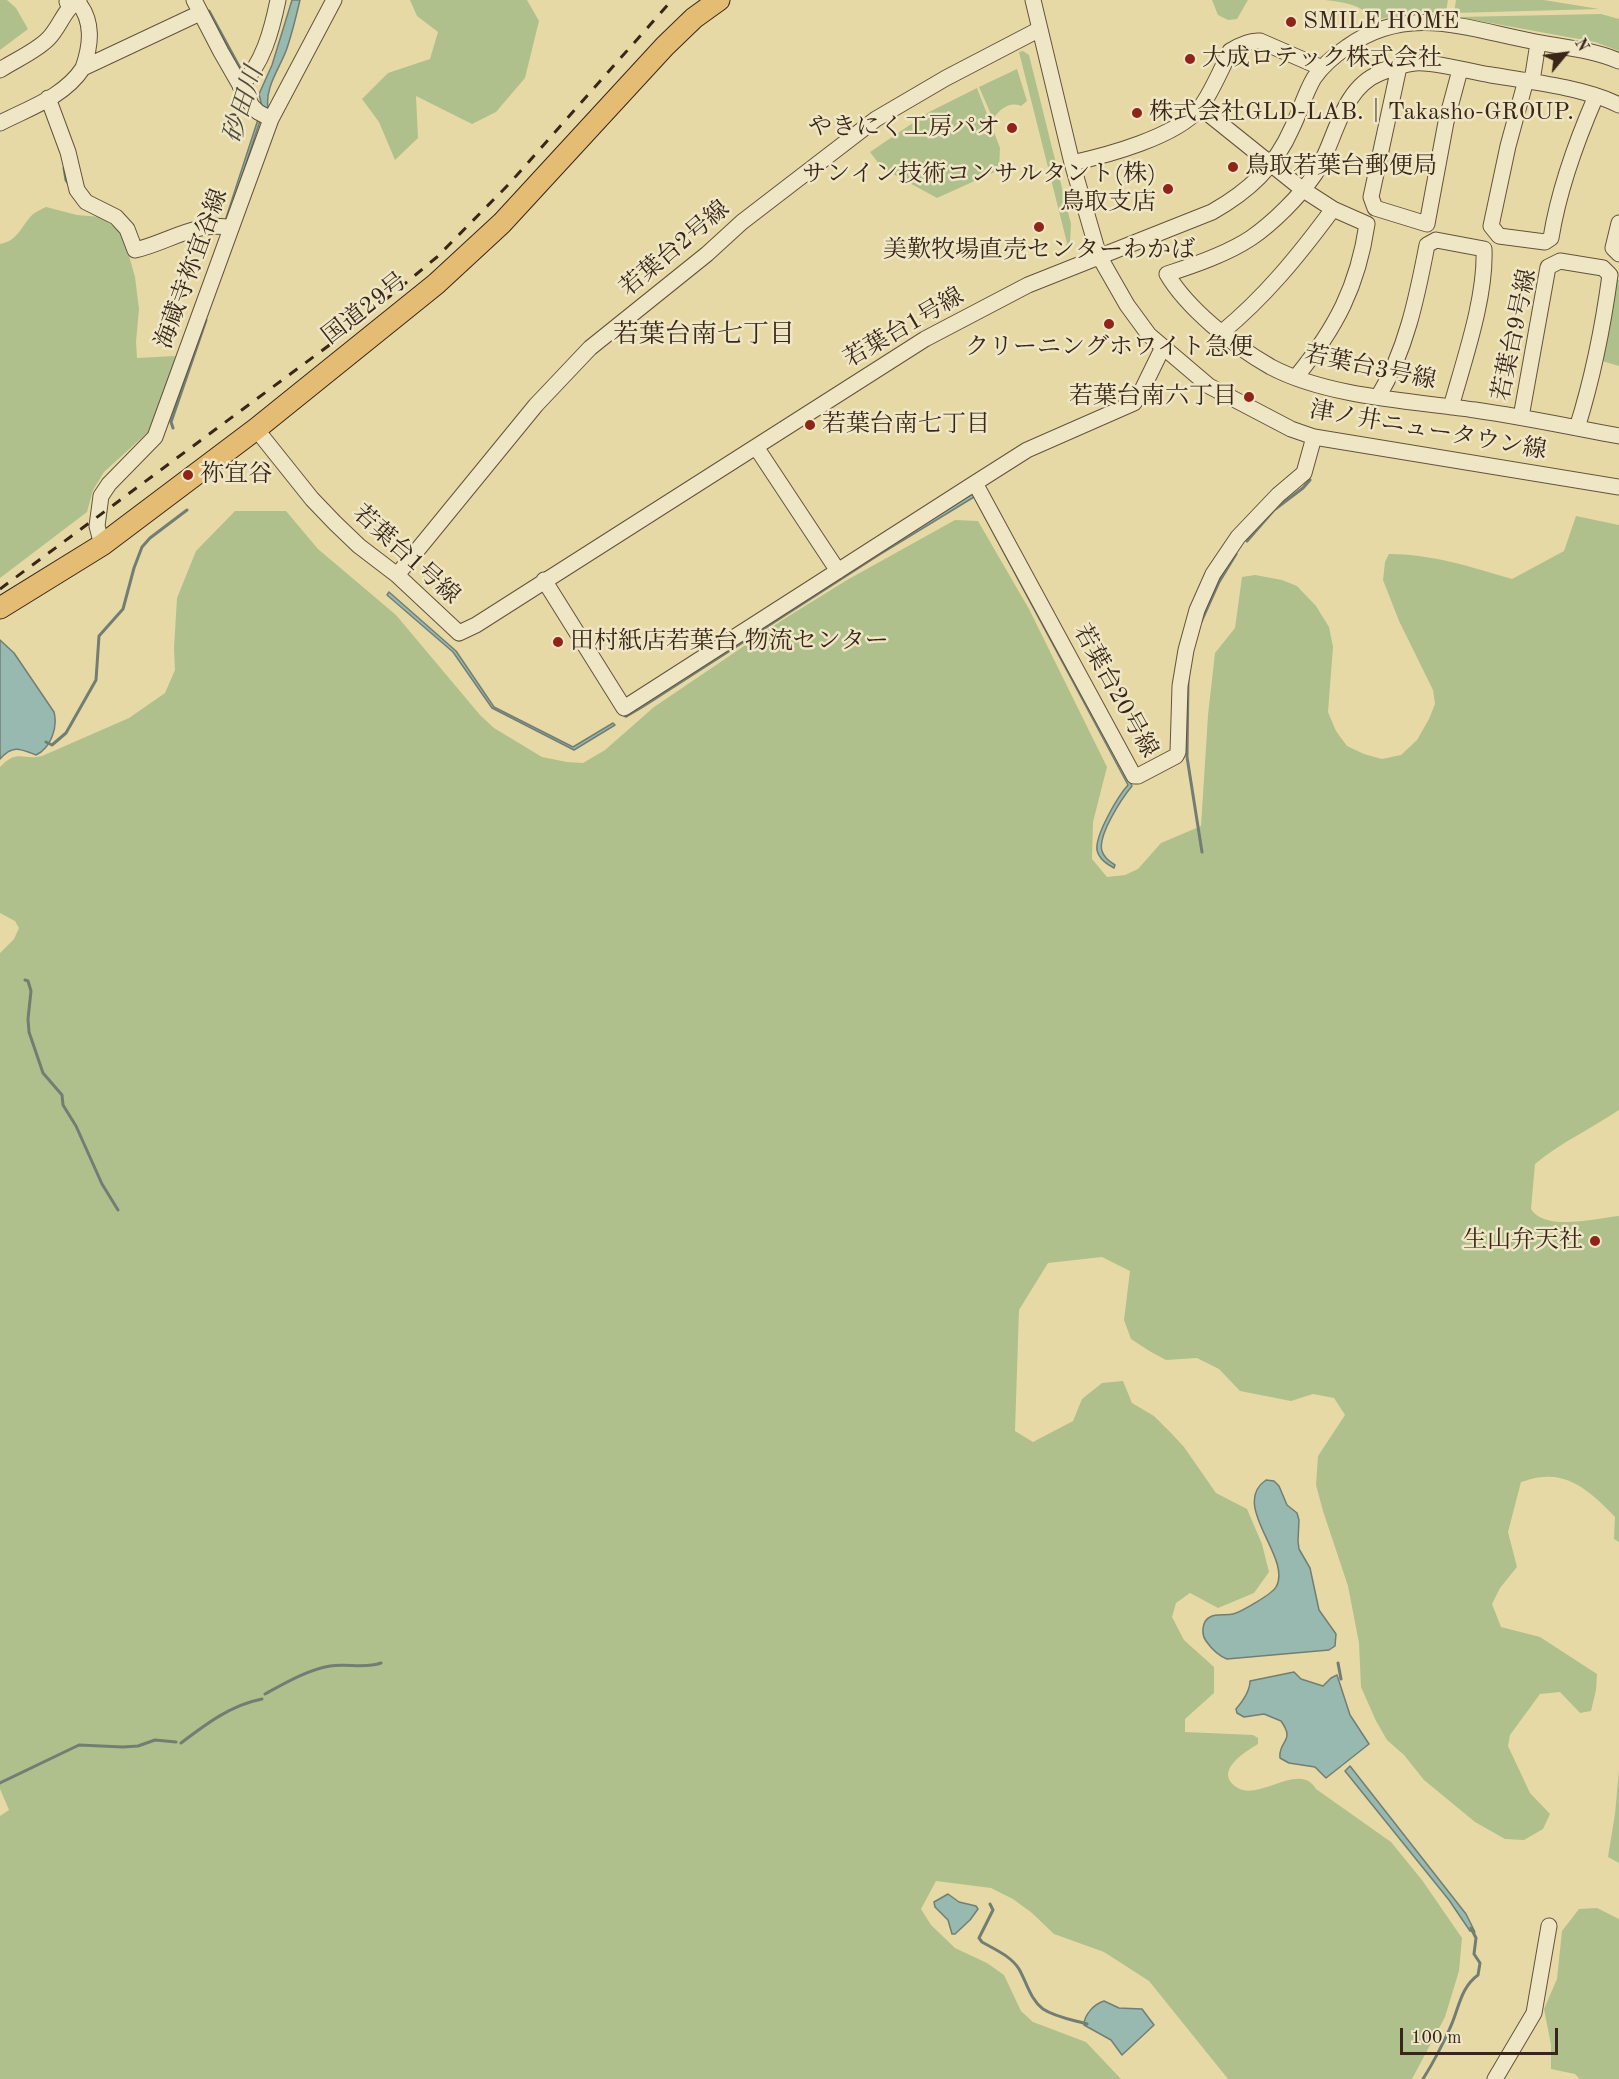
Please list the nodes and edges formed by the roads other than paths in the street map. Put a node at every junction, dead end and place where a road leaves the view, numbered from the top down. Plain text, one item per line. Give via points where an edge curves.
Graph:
1 (74, 0) edge
2 (278, 0) edge
3 (334, 0) edge
4 (719, 0) edge
5 (1033, 0) edge
6 (197, 6) edge
7 (1040, 29) junction
8 (1538, 43) junction
9 (1619, 61) edge
10 (1399, 67) junction
11 (83, 68) junction
12 (1322, 68) junction
13 (0, 70) edge
14 (1460, 70) junction
15 (1529, 81) junction
16 (240, 86) junction
17 (1596, 96) junction
18 (48, 98) junction
19 (1619, 105) edge
20 (1201, 108) junction
21 (271, 119) junction
22 (0, 123) edge
23 (1072, 163) junction
24 (1270, 163) junction
25 (1302, 189) junction
26 (1333, 209) junction
27 (1619, 223) edge
28 (231, 228) junction
29 (1619, 254) edge
30 (1099, 256) junction
31 (1221, 333) junction
32 (1163, 347) junction
33 (1296, 377) junction
34 (1378, 397) junction
35 (1451, 407) junction
36 (1521, 417) junction
37 (1577, 428) junction
38 (256, 429) junction
39 (1619, 436) edge
40 (1314, 437) junction
41 (756, 447) junction
42 (975, 483) junction
43 (1619, 487) edge
44 (102, 545) junction
45 (838, 571) junction
46 (397, 575) junction
47 (544, 580) junction
48 (0, 608) edge
49 (1549, 1926) dead end
50 (1495, 2079) edge

1 - 11 street via 90,24
1 - 13 street via 46,41
2 - 16 street via 266,43 252,73
3 - 21 street, 海蔵寺祢宜谷線
4 - 38 highway, 国道29号 via 658,53 470,255
5 - 7 street, 津ノ井ニュータウン線
6 - 11 street
6 - 16 street
7 - 23 street, 津ノ井ニュータウン線
7 - 46 street, 若葉台2号線 via 876,119 742,222 590,348 536,405
8 - 9 street, 若葉台1号線 via 1588,51
8 - 12 street, 若葉台1号線 via 1413,21 1369,34
8 - 15 street
10 - 14 street, 若葉台3号線 via 1414,63
10 - 14 street via 1371,197 1376,208 1427,224
10 - 25 street, 若葉台3号線 via 1378,73 1352,96 1315,173
11 - 18 street via 68,86
12 - 20 street via 1255,41 1230,51
12 - 24 street, 若葉台1号線 via 1282,148
14 - 15 street, 若葉台3号線
15 - 17 street, 若葉台3号線
15 - 17 street via 1508,146 1491,226 1499,237 1545,242 1551,238 1567,166
16 - 21 street via 252,106
17 - 19 street, 若葉台3号線
18 - 22 street
18 - 28 street via 77,190 86,202 116,217 127,229 135,250 202,227
20 - 23 street via 1157,136 1106,156
20 - 24 street
21 - 28 street, 海蔵寺祢宜谷線
23 - 30 street, 津ノ井ニュータウン線
24 - 25 street
24 - 30 street, 若葉台1号線 via 1237,198 1212,212
25 - 26 street
25 - 31 street, 若葉台3号線 via 1250,239 1167,274 1198,313
26 - 31 street via 1290,266
26 - 33 street via 1367,224 1363,252 1337,318
27 - 29 street via 1613,248
28 - 44 street, 海蔵寺祢宜谷線 via 155,437 101,496 97,526
30 - 32 street, 津ノ井ニュータウン線 via 1127,304 1149,335
30 - 41 street, 若葉台1号線 via 1028,285 925,339
31 - 33 street, 若葉台3号線 via 1273,368
32 - 40 street, 津ノ井ニュータウン線 via 1209,386
32 - 42 street via 1134,403 1027,450
33 - 34 street, 若葉台3号線
34 - 35 street, 若葉台3号線
34 - 35 street via 1410,322 1427,245 1436,240 1484,249 1485,266 1474,321
35 - 36 street, 若葉台3号線
36 - 37 street, 若葉台3号線
36 - 37 street, 若葉台9号線 via 1548,267 1560,261 1604,268 1610,274 1604,320 1592,381
37 - 39 street, 若葉台3号線
38 - 44 highway, 国道29号
38 - 46 street, 若葉台1号線 via 312,499 360,546
40 - 42 street, 若葉台20号線 via 1304,473 1238,537 1213,574 1197,610 1186,650 1180,686 1178,752 1138,776 1129,770
40 - 43 street, 津ノ井ニュータウン線
41 - 45 street
41 - 47 street, 若葉台1号線
42 - 45 street
44 - 48 highway, 国道29号
45 - 47 street via 624,708
46 - 47 street, 若葉台1号線 via 459,633
49 - 50 street via 1534,2013

